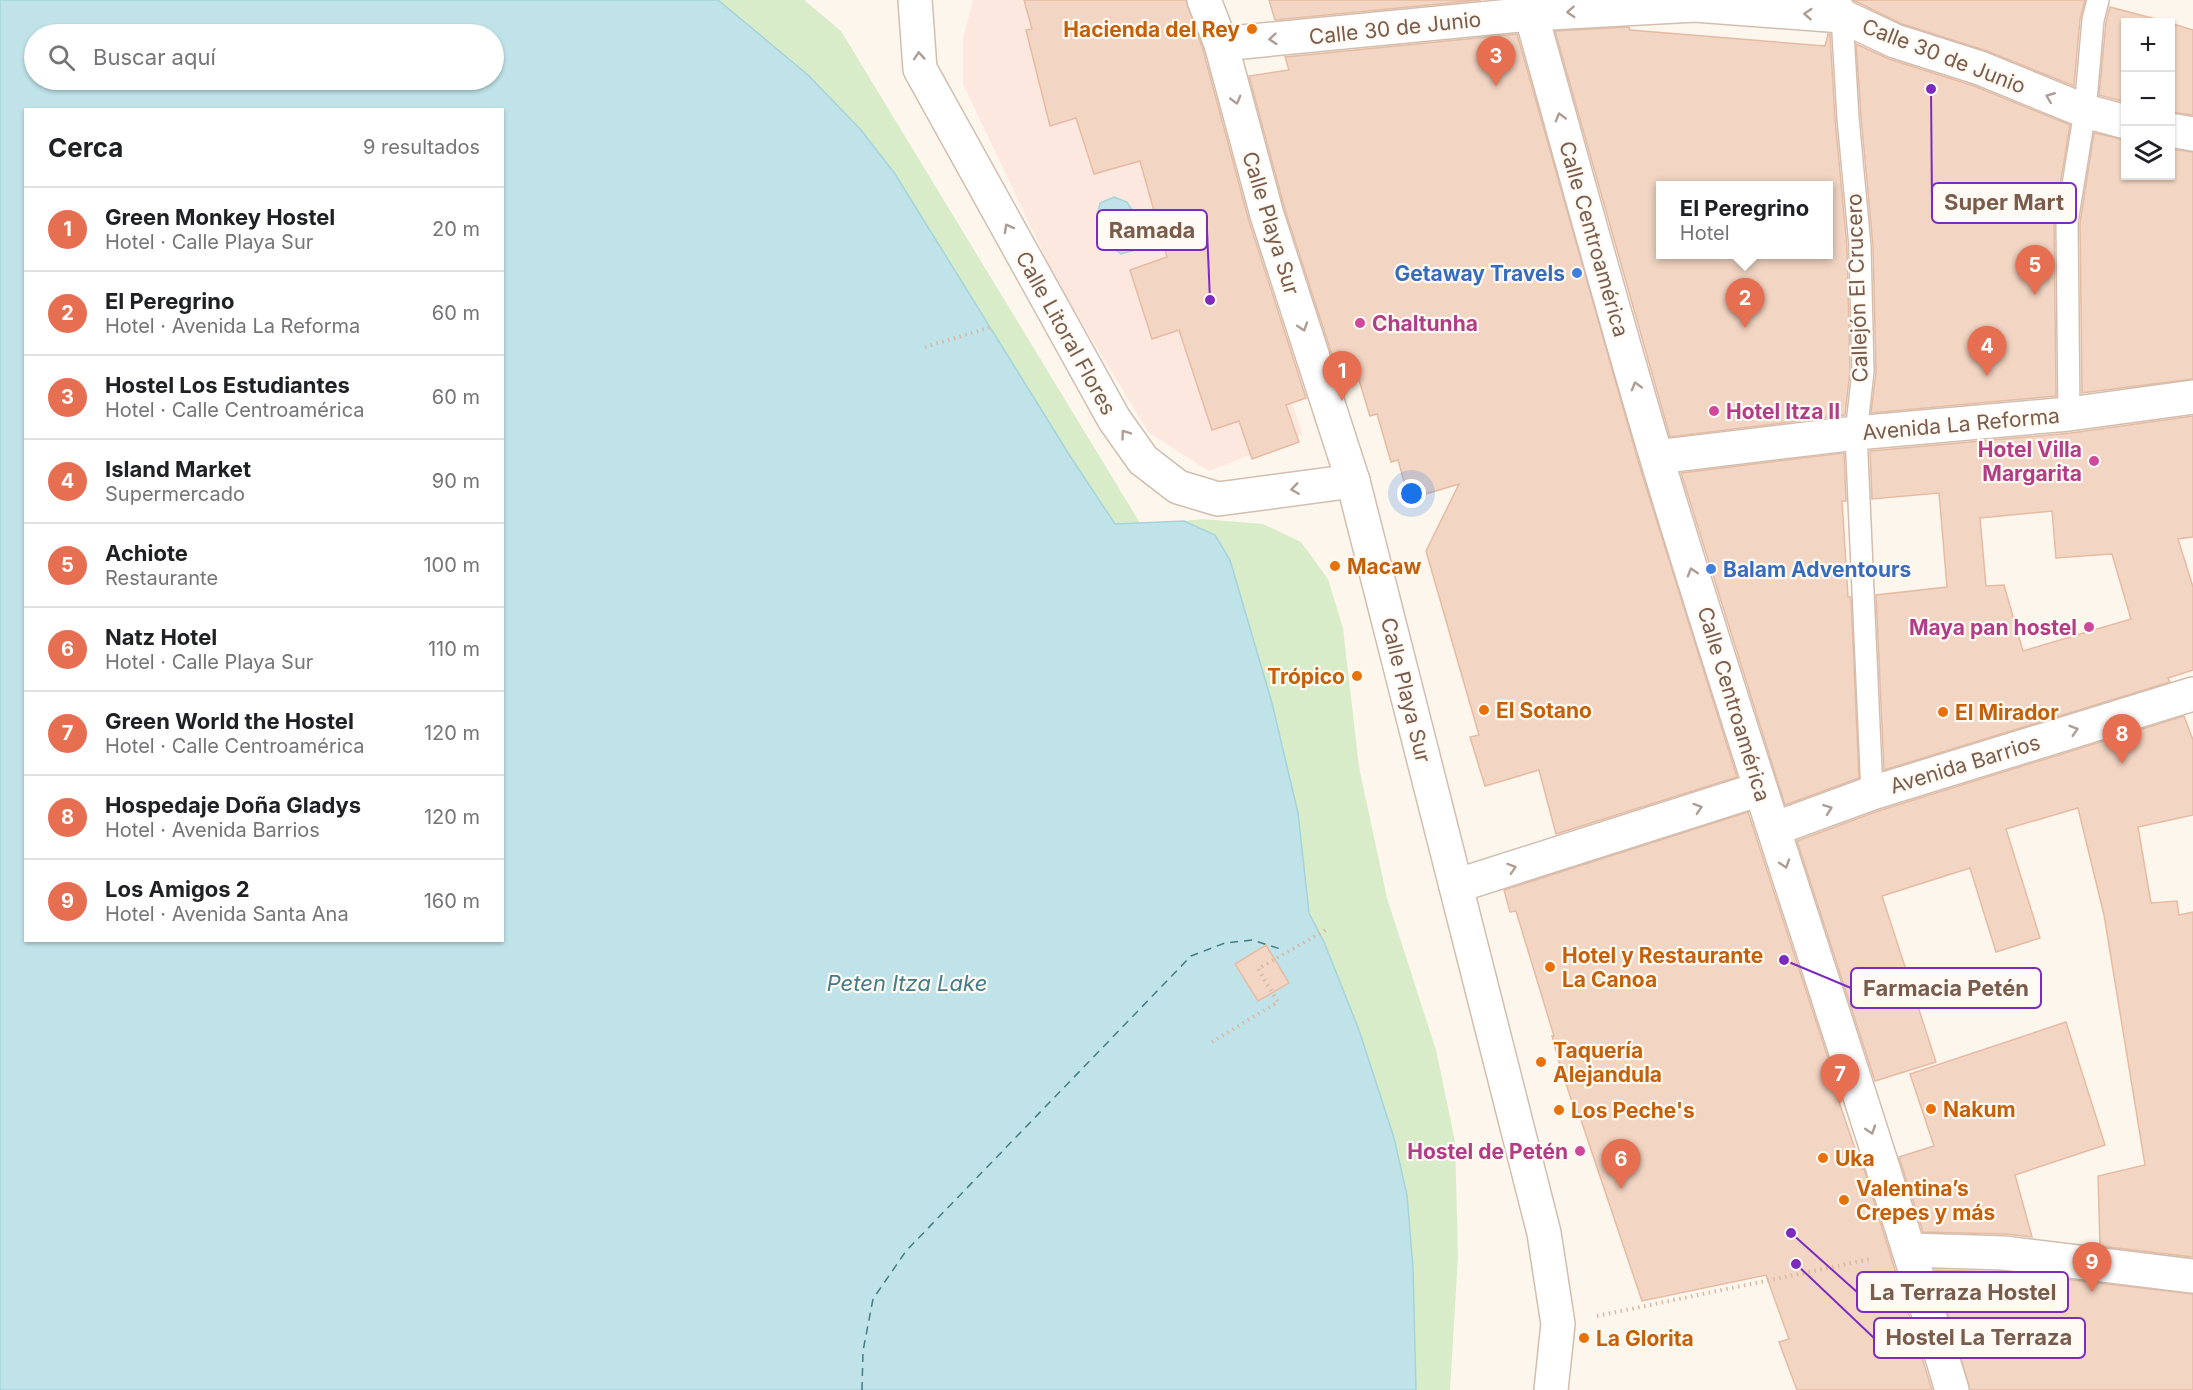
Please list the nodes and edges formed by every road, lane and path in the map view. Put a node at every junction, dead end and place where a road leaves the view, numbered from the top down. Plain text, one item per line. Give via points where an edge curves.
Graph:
1 (915, 0) edge
2 (1204, 0) edge
3 (2098, 0) edge
4 (1843, 8) edge
5 (1531, 14) junction
6 (1221, 44) junction
7 (2085, 111) junction
8 (2121, 121) edge
9 (2175, 131) edge
10 (2193, 134) edge
11 (991, 327) dead end
12 (925, 346) dead end
13 (2193, 397) edge
14 (2070, 414) junction
15 (1856, 434) junction
16 (1656, 457) junction
17 (1353, 481) junction
18 (2193, 694) edge
19 (1760, 789) junction
20 (1872, 793) junction
21 (1773, 829) junction
22 (1456, 886) junction
23 (1329, 928) dead end
24 (1212, 1042) dead end
25 (1910, 1251) junction
26 (2193, 1276) edge
27 (1558, 1324) junction
28 (1551, 1390) edge
29 (1952, 1390) edge

17 -> 1 street, Calle Litoral Flores via 1218,499 1178,487 1143,460 1114,419 920,69
2 - 6 street, Calle Playa Sur
3 - 7 lane
4 -> 5 street, Calle 30 de Junio via 1695,5
7 -> 4 street, Calle 30 de Junio via 1980,68 1895,41
4 - 15 lane, Callejón El Crucero via 1860,246 1863,372
5 -> 6 street, Calle 30 de Junio
16 -> 5 street, Calle Centroamérica
6 -> 17 street, Calle Playa Sur via 1267,215
7 - 8 street, Calle 30 de Junio
7 - 14 lane via 2067,222
9 - 10 street
11 - 12 path
13 - 14 street, Avenida La Reforma
14 - 15 street, Avenida La Reforma
15 - 16 street, Avenida La Reforma
15 - 20 lane, Callejón El Crucero
19 -> 16 street, Calle Centroamérica
17 - 22 street, Calle Playa Sur
20 -> 18 street, Avenida Barrios
19 - 21 street, Calle Centroamérica
22 -> 19 street
21 -> 20 street, Avenida Barrios
21 -> 25 street, Calle Centroamérica
22 - 27 street, Calle Playa Sur via 1544,1233
23 - 24 path via 1258,969 1278,1002
25 - 26 street via 2004,1253
25 - 27 path
25 - 29 street, Calle Centroamérica
27 - 28 street, Calle Playa Sur

